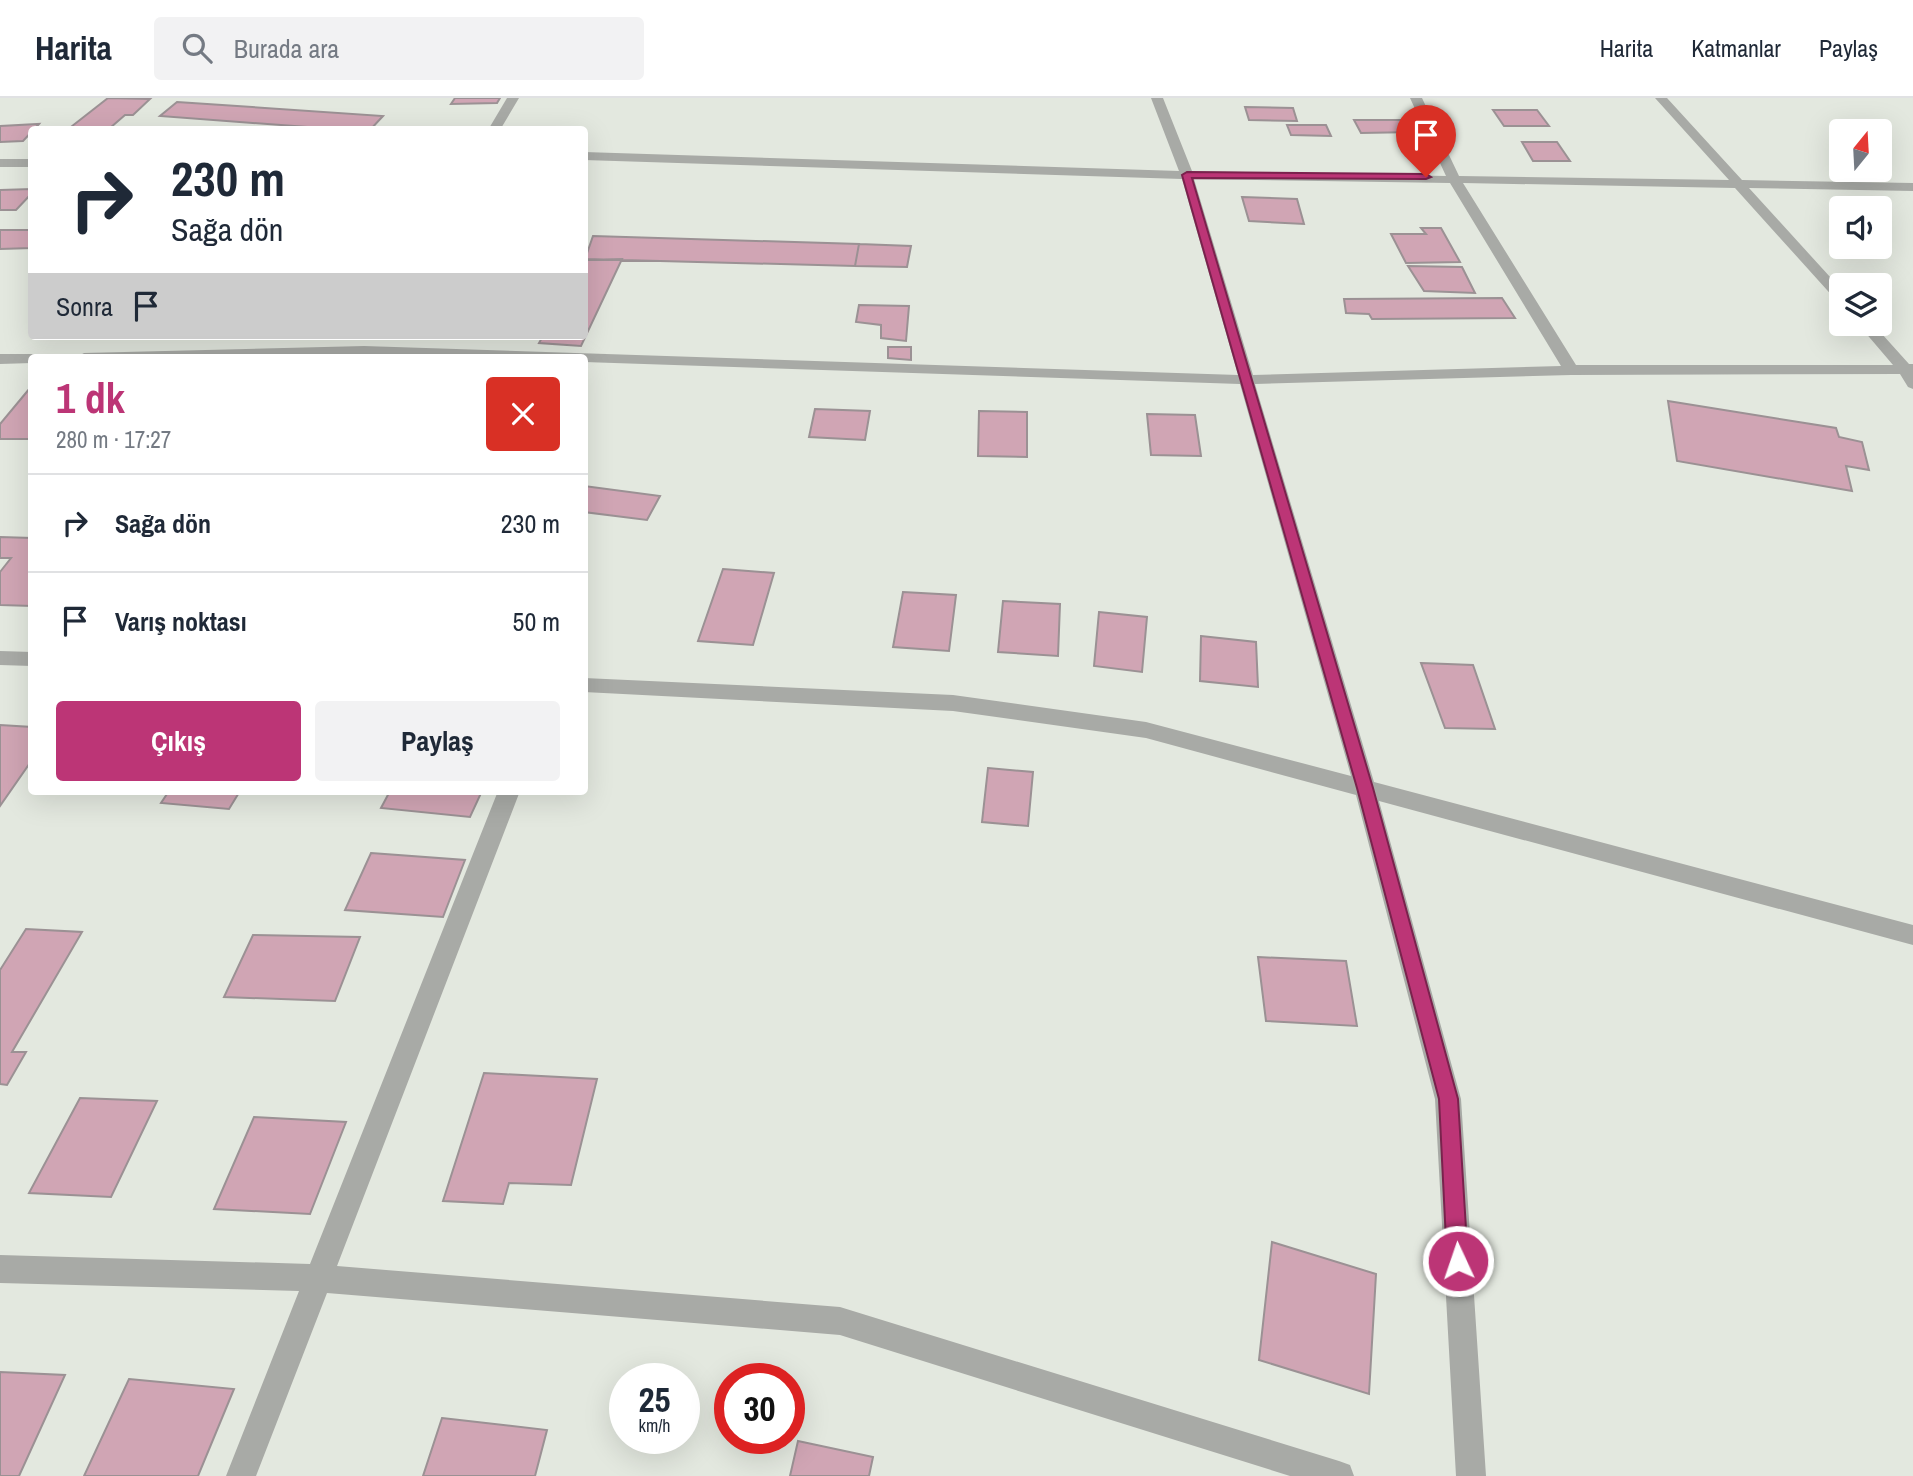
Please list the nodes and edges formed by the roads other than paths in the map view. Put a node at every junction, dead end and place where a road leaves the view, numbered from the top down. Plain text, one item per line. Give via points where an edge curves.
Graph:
1 (513, 98) edge
2 (1157, 98) edge
3 (1416, 98) edge
4 (1661, 98) edge
5 (496, 126) edge
6 (588, 156) edge
7 (0, 163) edge
8 (28, 163) edge
9 (1187, 175) junction
10 (1453, 177) junction
11 (1741, 185) junction
12 (1913, 187) edge
13 (1829, 284) edge
14 (1877, 336) edge
15 (365, 348) edge
16 (178, 354) edge
17 (506, 354) edge
18 (588, 357) edge
19 (28, 358) edge
20 (0, 359) edge
21 (1909, 369) edge
22 (1571, 370) junction
23 (1244, 380) junction
24 (1913, 384) edge
25 (0, 658) edge
26 (28, 659) edge
27 (588, 685) edge
28 (1365, 788) junction
29 (507, 795) edge
30 (1913, 935) edge
31 (0, 1269) edge
32 (318, 1278) junction
33 (241, 1476) edge
34 (1339, 1476) edge
35 (1471, 1476) edge

1 - 5 street
2 - 9 street
3 - 10 street
4 - 11 street
6 - 9 street
7 - 8 street
9 - 10 street
9 - 23 street
10 - 11 street
10 - 22 street
11 - 12 street
11 - 13 street
14 - 21 street
15 - 16 street
15 - 17 street
18 - 23 street
19 - 20 street
21 - 22 street
21 - 24 street
22 - 23 street
23 - 28 street
25 - 26 street
27 - 28 street via 953,703 1146,730
28 - 30 street
28 - 35 street via 1448,1099
29 - 32 street
31 - 32 street
32 - 33 street
32 - 34 street via 840,1321

